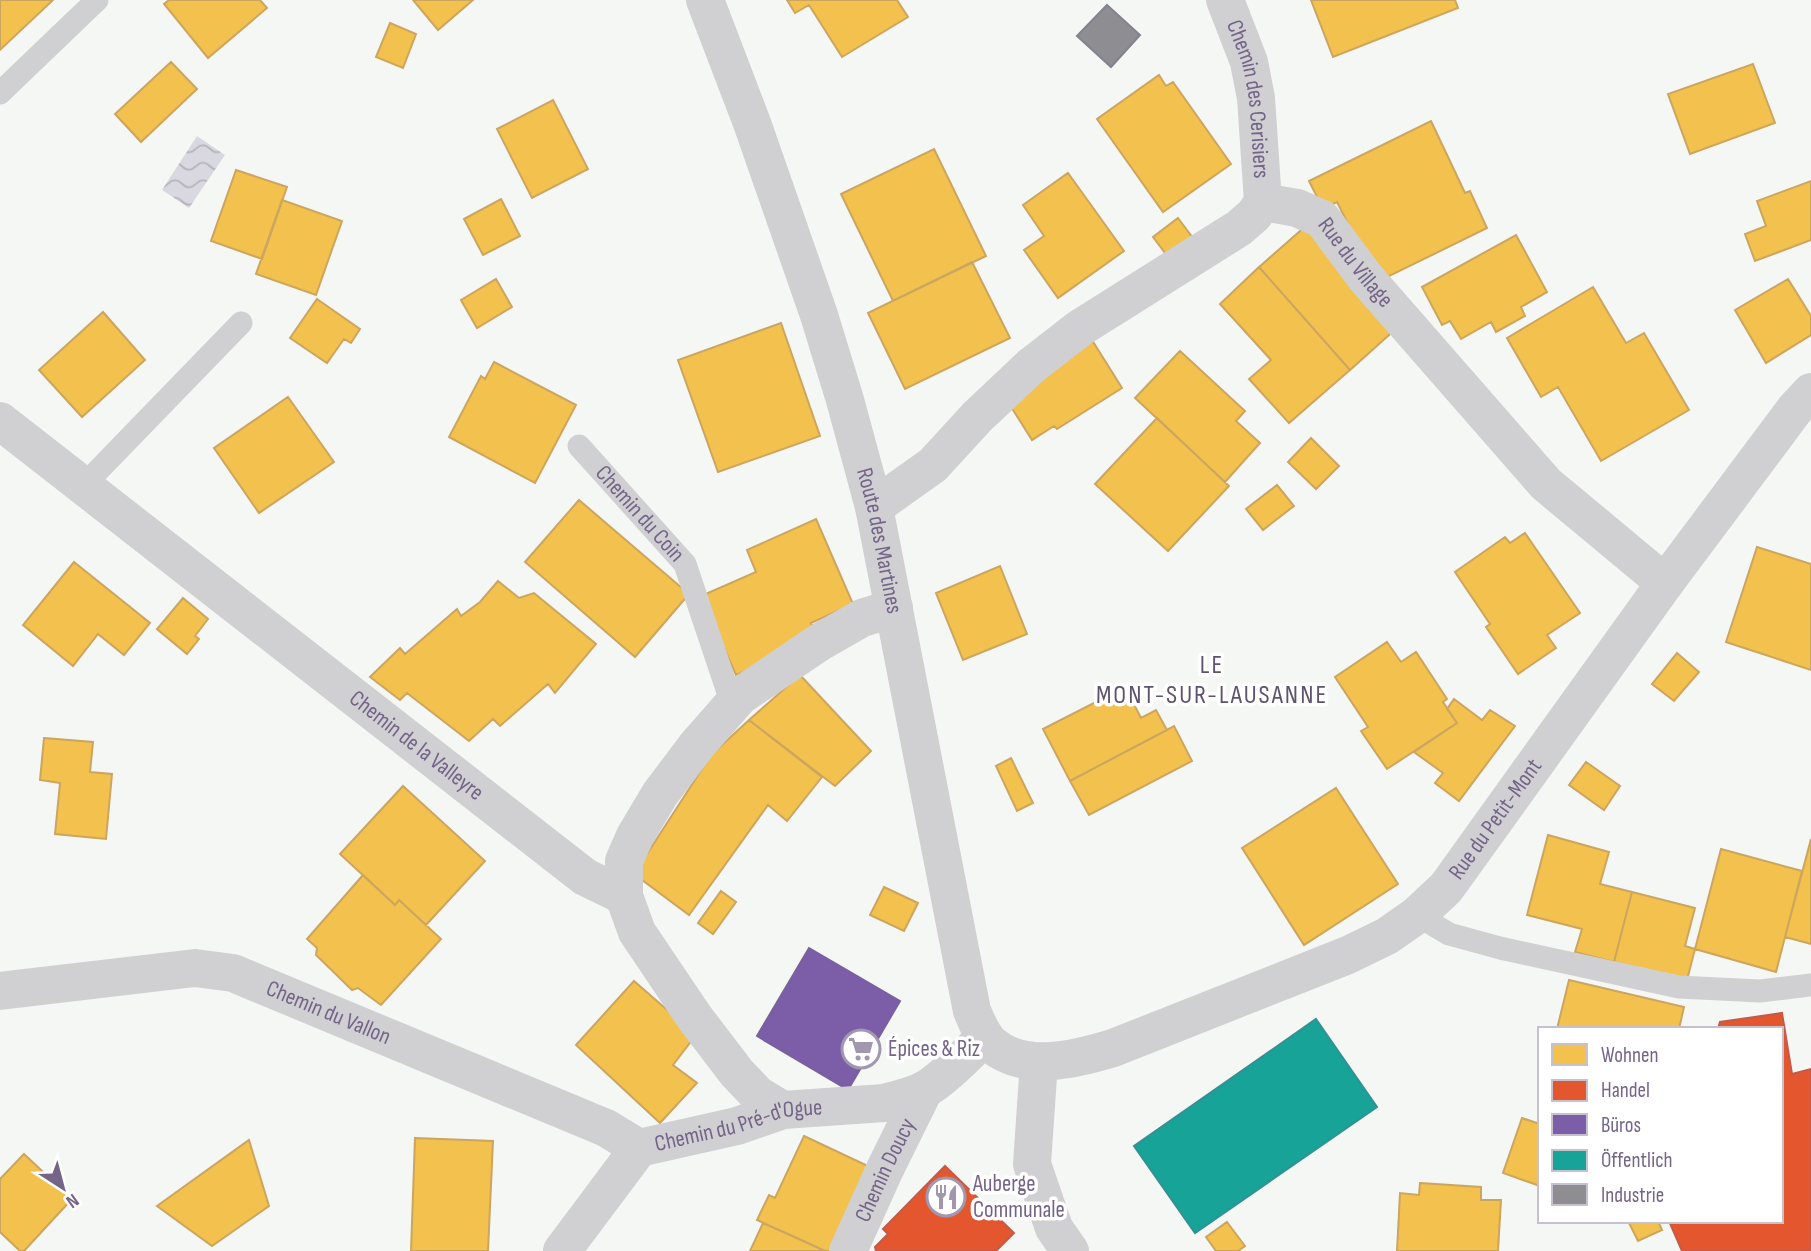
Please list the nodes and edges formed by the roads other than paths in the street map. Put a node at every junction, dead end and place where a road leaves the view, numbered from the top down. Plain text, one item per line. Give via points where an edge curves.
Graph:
1 (97, 0) edge
2 (705, 0) edge
3 (1225, 0) edge
4 (0, 93) edge
5 (1263, 202) junction
6 (241, 323) dead end
7 (1811, 392) edge
8 (0, 421) edge
9 (579, 446) dead end
10 (83, 486) junction
11 (874, 507) junction
12 (1664, 583) junction
13 (894, 608) junction
14 (732, 704) junction
15 (624, 896) junction
16 (1417, 915) junction
17 (1811, 985) edge
18 (0, 991) edge
19 (985, 1037) junction
20 (1039, 1062) junction
21 (924, 1090) junction
22 (783, 1110) junction
23 (639, 1147) junction
24 (562, 1251) edge
25 (848, 1251) edge
26 (1070, 1251) edge

1 - 4 lane
2 - 11 street, Route des Martines via 819,315
3 - 5 street, Chemin des Cerisiers via 1249,62 1256,98
5 - 11 street via 1239,228 1080,328 1031,366 933,465
5 - 12 street, Rue du Village via 1297,208 1322,219 1374,287 1546,484
6 - 10 lane
7 - 12 street, Rue du Petit-Mont
8 - 10 street, Chemin de la Valleyre
9 - 14 lane, Chemin du Coin via 685,564
10 - 15 street, Chemin de la Valleyre via 585,877
11 - 13 street, Route des Martines
12 - 16 street, Rue du Petit-Mont via 1446,888
13 - 14 street via 862,618 820,642
13 - 19 street, Route des Martines via 972,1011
14 - 15 street via 667,784 635,835 624,861
15 - 22 street via 637,932 712,1040 758,1095
16 - 17 lane via 1449,934 1679,987 1760,991
16 - 20 street, Rue du Petit-Mont via 1348,955 1194,1017 1085,1056
18 - 23 street, Chemin du Vallon via 195,968 233,973 606,1128
19 - 20 street via 1007,1054
19 - 21 street
20 - 26 street via 1032,1164 1054,1228
21 - 22 street, Chemin du Pré-d'Ogue via 884,1103
21 - 25 street, Chemin Doucy
22 - 23 street, Chemin du Pré-d'Ogue via 737,1126
23 - 24 street, Chemin du Pré-d'Ogue

